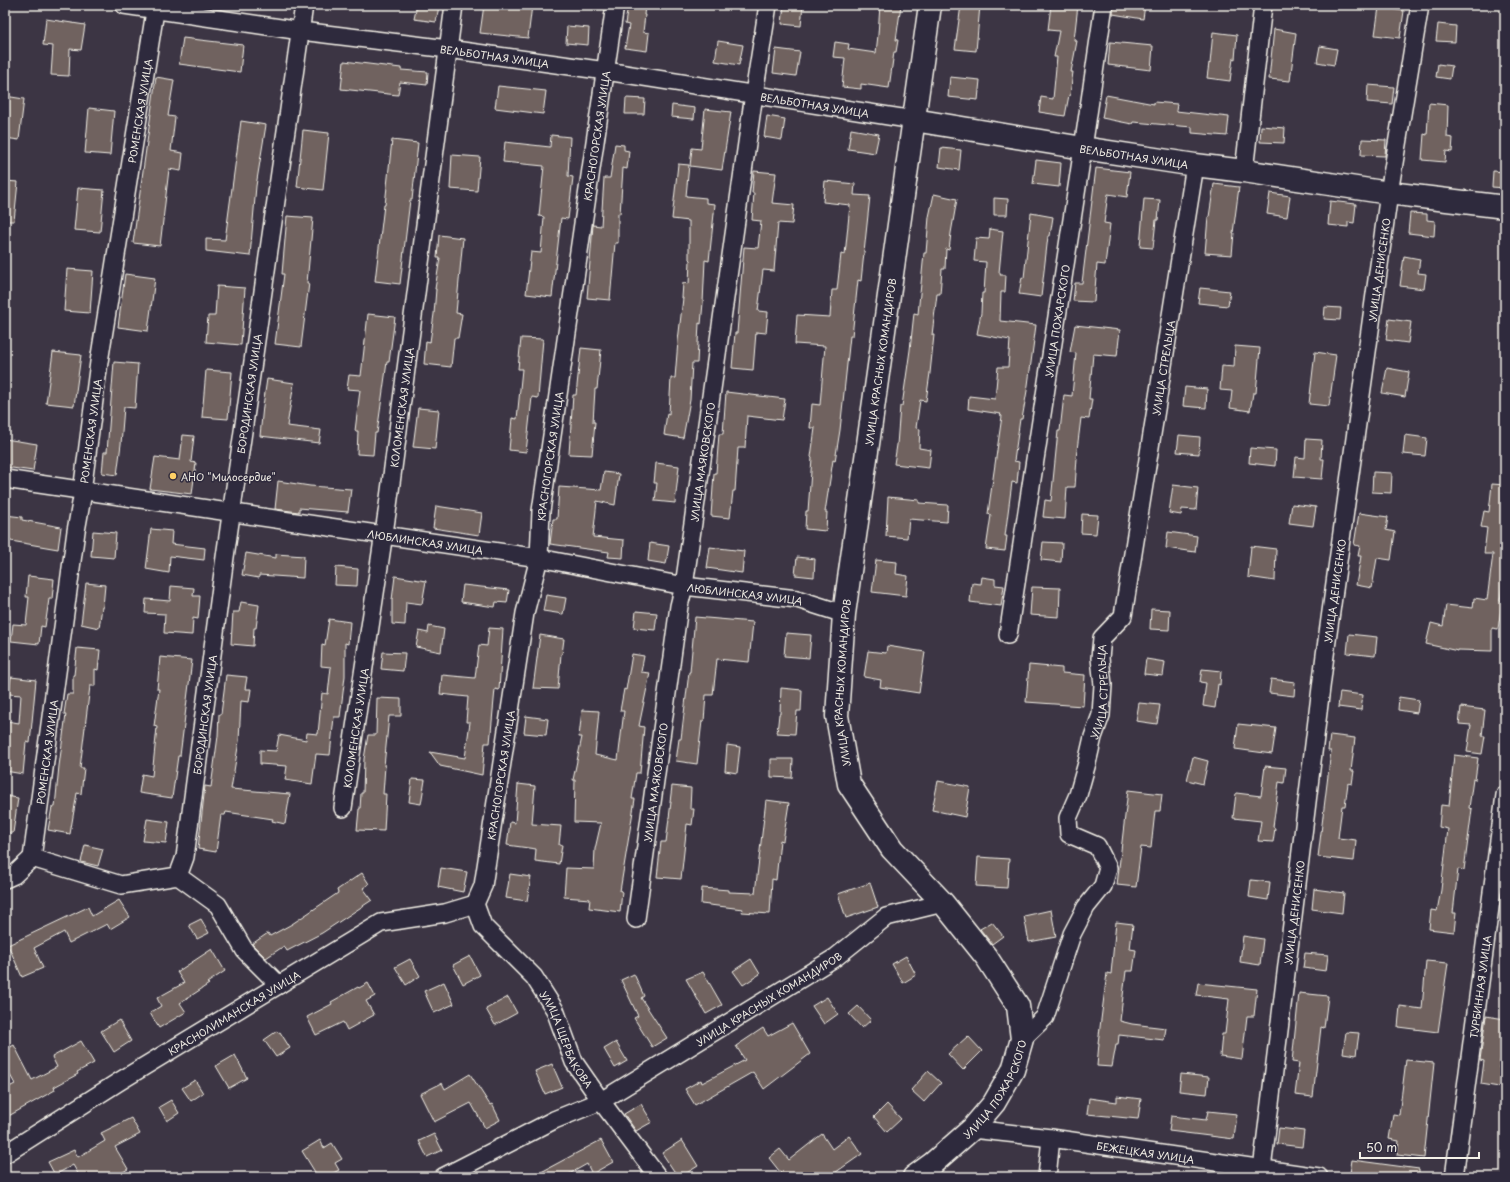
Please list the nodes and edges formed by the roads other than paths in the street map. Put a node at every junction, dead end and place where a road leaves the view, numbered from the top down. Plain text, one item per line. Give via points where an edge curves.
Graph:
1 (124, 5) edge
2 (304, 5) edge
3 (454, 5) edge
4 (615, 5) edge
5 (768, 5) edge
6 (930, 5) edge
7 (1104, 5) edge
8 (1263, 5) edge
9 (1420, 5) edge
10 (156, 7) edge
11 (301, 31) junction
12 (448, 49) junction
13 (606, 71) junction
14 (754, 94) junction
15 (914, 120) junction
16 (1083, 148) junction
17 (1195, 165) junction
18 (1244, 170) junction
19 (1389, 193) junction
20 (1505, 207) edge
21 (5, 479) edge
22 (83, 492) junction
23 (232, 512) junction
24 (383, 535) junction
25 (539, 558) junction
26 (684, 586) junction
27 (844, 614) junction
28 (1008, 635) dead end
29 (1505, 796) edge
30 (343, 808) dead end
31 (32, 858) junction
32 (178, 876) junction
33 (5, 879) edge
34 (943, 903) junction
35 (475, 904) junction
36 (636, 919) dead end
37 (279, 985) junction
38 (1022, 1039) junction
39 (601, 1101) junction
40 (972, 1129) junction
41 (1052, 1138) junction
42 (5, 1154) edge
43 (1261, 1173) edge
44 (443, 1177) edge
45 (658, 1177) edge
46 (914, 1177) edge
47 (1047, 1177) edge
48 (1319, 1177) edge
49 (1454, 1177) edge

1 - 10 street, ВЕЛЬБОТНАЯ УЛИЦА
2 - 11 street, БОРОДИНСКАЯ УЛИЦА
3 - 12 street, КОЛОМЕНСКАЯ УЛИЦА
4 - 13 street, КРАСНОГОРСКАЯ УЛИЦА
5 - 14 street, УЛИЦА МАЯКОВСКОГО
6 - 15 street, УЛИЦА КРАСНЫХ КОМАНДИРОВ
7 - 16 street, УЛИЦА ПОЖАРСКОГО
8 - 18 street
9 - 19 street, УЛИЦА ДЕНИСЕНКО
10 - 11 street, ВЕЛЬБОТНАЯ УЛИЦА
10 - 22 street, РОМЕНСКАЯ УЛИЦА via 99,362
11 - 12 street, ВЕЛЬБОТНАЯ УЛИЦА
11 - 23 street, БОРОДИНСКАЯ УЛИЦА
12 - 13 street, ВЕЛЬБОТНАЯ УЛИЦА
12 - 24 street, КОЛОМЕНСКАЯ УЛИЦА
13 - 14 street, ВЕЛЬБОТНАЯ УЛИЦА
13 - 25 street, КРАСНОГОРСКАЯ УЛИЦА via 541,511
14 - 15 street, ВЕЛЬБОТНАЯ УЛИЦА
14 - 26 street, УЛИЦА МАЯКОВСКОГО
15 - 16 street, ВЕЛЬБОТНАЯ УЛИЦА
15 - 27 street, УЛИЦА КРАСНЫХ КОМАНДИРОВ
16 - 17 street, ВЕЛЬБОТНАЯ УЛИЦА
16 - 28 street, УЛИЦА ПОЖАРСКОГО
17 - 18 street, ВЕЛЬБОТНАЯ УЛИЦА
17 - 38 street, УЛИЦА СТРЕЛЬЦА via 1122,616 1102,638 1102,716 1093,737 1078,795 1068,818 1069,834 1097,846 1108,868 1103,886 1086,907 1072,934 1045,1017
18 - 19 street, ВЕЛЬБОТНАЯ УЛИЦА
19 - 20 street, ВЕЛЬБОТНАЯ УЛИЦА
19 - 43 street, УЛИЦА ДЕНИСЕНКО via 1325,655
21 - 22 street, ЛЮБЛИНСКАЯ УЛИЦА
22 - 23 street, ЛЮБЛИНСКАЯ УЛИЦА
22 - 31 street, РОМЕНСКАЯ УЛИЦА
23 - 24 street, ЛЮБЛИНСКАЯ УЛИЦА
23 - 32 street, БОРОДИНСКАЯ УЛИЦА via 185,856
24 - 25 street, ЛЮБЛИНСКАЯ УЛИЦА
24 - 30 street, КОЛОМЕНСКАЯ УЛИЦА
25 - 26 street, ЛЮБЛИНСКАЯ УЛИЦА
25 - 35 street, КРАСНОГОРСКАЯ УЛИЦА via 525,613 483,886
26 - 27 street, ЛЮБЛИНСКАЯ УЛИЦА via 797,599
26 - 36 street, УЛИЦА МАЯКОВСКОГО via 679,606
27 - 34 street, УЛИЦА КРАСНЫХ КОМАНДИРОВ via 837,716 849,784 892,848
29 - 49 street, ТУРБИННАЯ УЛИЦА
31 - 32 street via 121,885
31 - 33 street via 14,875
32 - 37 street via 218,905 245,951
34 - 38 street, УЛИЦА ПОЖАРСКОГО via 987,958 1018,1006
34 - 39 street, УЛИЦА КРАСНЫХ КОМАНДИРОВ via 886,917 836,957
35 - 37 street, КРАСНОЛИМАНСКАЯ УЛИЦА via 445,913 381,923
35 - 39 street, УЛИЦА ЩЕРБАКОВА via 483,926 534,977 547,997 555,1010 574,1062
37 - 42 street, КРАСНОЛИМАНСКАЯ УЛИЦА
38 - 40 street, УЛИЦА ПОЖАРСКОГО via 1014,1070 994,1103
39 - 44 street, УЛИЦА КРАСНЫХ КОМАНДИРОВ via 554,1120
39 - 45 street, УЛИЦА ЩЕРБАКОВА
40 - 41 street, БЕЖЕЦКАЯ УЛИЦА
40 - 46 street, УЛИЦА ПОЖАРСКОГО
41 - 43 street, БЕЖЕЦКАЯ УЛИЦА
41 - 47 street
43 - 48 street, БЕЖЕЦКАЯ УЛИЦА

